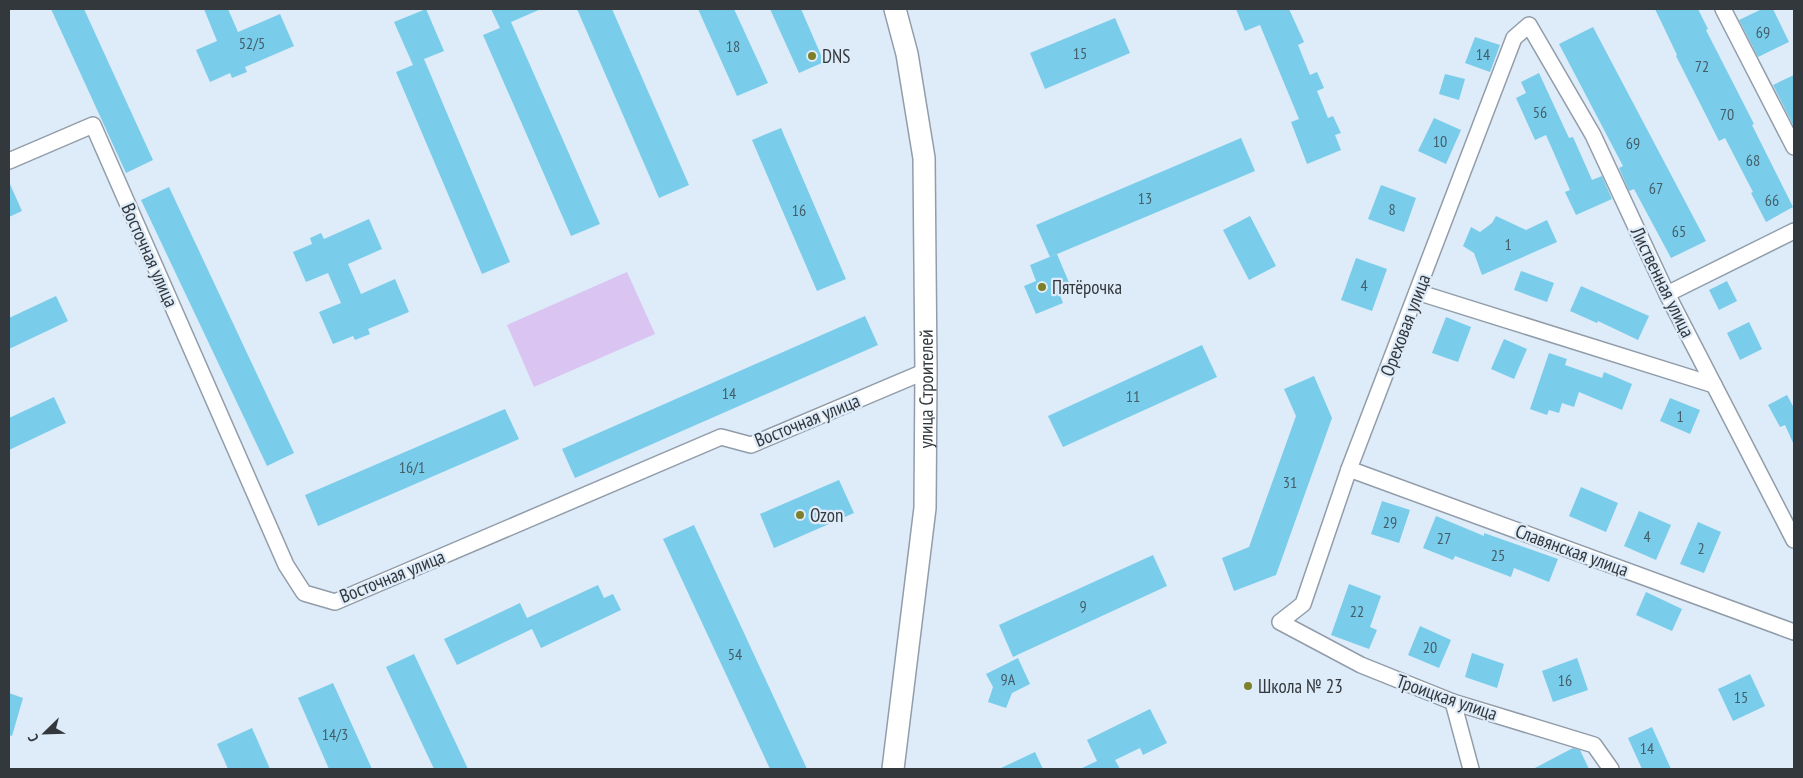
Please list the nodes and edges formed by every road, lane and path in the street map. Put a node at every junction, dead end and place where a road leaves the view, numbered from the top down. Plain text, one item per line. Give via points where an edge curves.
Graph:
1 (895, 9) edge
2 (1723, 9) edge
3 (1529, 25) joint
4 (1794, 147) edge
5 (9, 161) edge
6 (1794, 231) edge
7 (1417, 292) junction
8 (1668, 294) junction
9 (926, 371) junction
10 (1714, 385) junction
11 (1350, 468) junction
12 (1794, 540) edge
13 (1280, 622) joint
14 (1794, 632) edge
15 (1452, 702) junction
16 (893, 769) edge
17 (1471, 769) edge
18 (1611, 769) edge

1 - 9 main road, улица Строителей via 907,54 924,158
2 - 4 street
3 - 7 street, Ореховая улица via 1514,38
3 - 8 street, Лиственная улица via 1593,135
5 - 9 street, Восточная улица via 93,125 286,565 304,593 335,602 721,437 751,445
6 - 8 street
7 - 10 street
7 - 11 street, Ореховая улица
8 - 10 street, Лиственная улица
9 - 16 main road, улица Строителей via 925,508
10 - 12 street, Лиственная улица
11 - 13 street, Ореховая улица via 1303,604
11 - 14 street, Славянская улица
13 - 15 street, Троицкая улица via 1361,665
15 - 17 street
15 - 18 street, Троицкая улица via 1594,745

